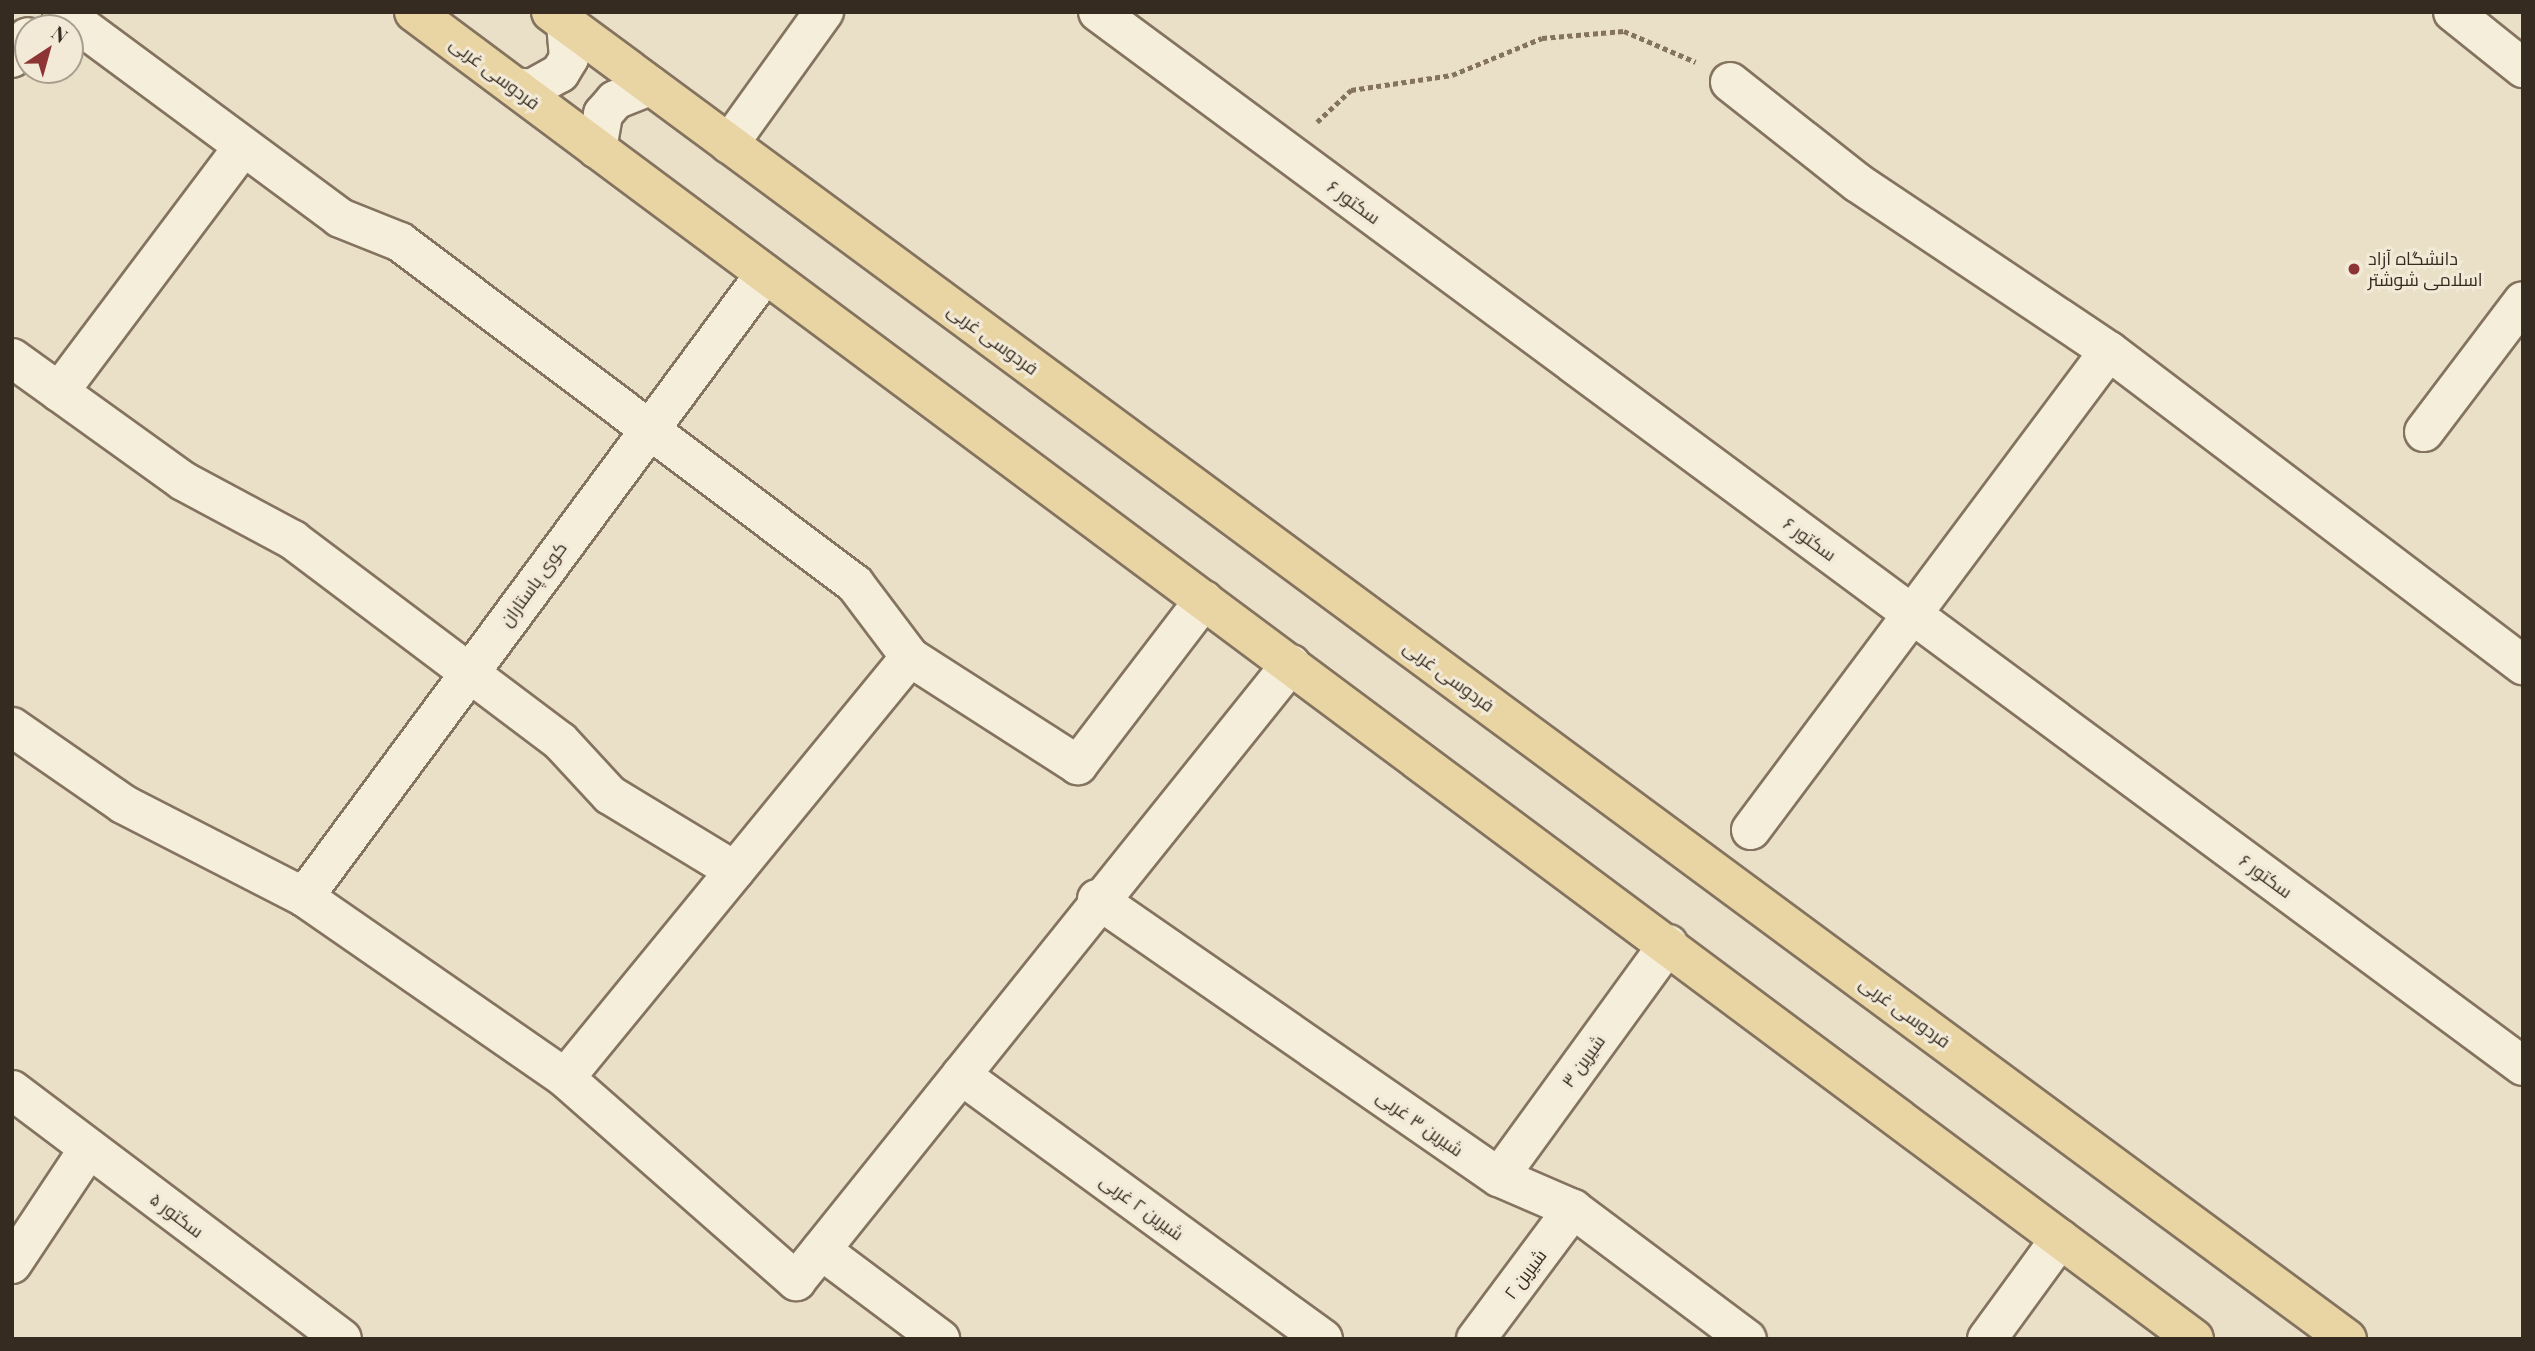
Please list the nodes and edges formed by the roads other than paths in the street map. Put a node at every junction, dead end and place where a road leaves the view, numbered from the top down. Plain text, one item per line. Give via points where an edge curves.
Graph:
1 (62, 12) edge
2 (414, 12) edge
3 (824, 12) edge
4 (1098, 12) edge
5 (2454, 12) edge
6 (559, 18) edge
7 (2523, 68) edge
8 (1730, 82) road end
9 (650, 86) junction
10 (515, 87) junction
11 (729, 144) junction
12 (243, 147) junction
13 (597, 149) junction
14 (765, 274) junction
15 (2523, 301) edge
16 (2109, 351) junction
17 (12, 358) edge
18 (59, 392) junction
19 (647, 428) junction
20 (2424, 432) dead end
21 (1204, 600) junction
22 (1912, 614) junction
23 (910, 657) junction
24 (1291, 664) junction
25 (2523, 665) edge
26 (467, 674) junction
27 (12, 727) edge
28 (1751, 830) dead end
29 (735, 871) junction
30 (304, 897) junction
31 (1097, 899) junction
32 (1668, 944) junction
33 (2523, 1066) edge
34 (961, 1076) junction
35 (565, 1078) junction
36 (12, 1090) edge
37 (89, 1148) junction
38 (1499, 1177) junction
39 (1573, 1209) junction
40 (2060, 1239) junction
41 (821, 1250) junction
42 (12, 1264) edge
43 (342, 1339) edge
44 (940, 1339) edge
45 (1323, 1339) edge
46 (1476, 1339) edge
47 (1747, 1339) edge
48 (1987, 1339) edge
49 (2194, 1339) edge
50 (2347, 1339) edge

1 - 12 street
2 - 10 main road, فردوسی غربی
3 - 11 street
4 - 22 street, سکتور ۶
5 - 7 street
6 - 9 main road, فردوسی غربی
6 - 10 street via 569,58 560,73 531,89
8 - 16 street via 1858,183
9 - 11 main road, فردوسی غربی
9 - 13 street via 615,100 601,122
10 - 13 main road, فردوسی غربی
11 - 50 main road, فردوسی غربی
12 - 18 street
12 - 19 street via 340,218 400,242
13 - 14 main road, فردوسی غربی
14 - 19 street, کوی پاستاران
14 - 21 main road, فردوسی غربی
15 - 20 street
16 - 22 street
16 - 25 street
17 - 18 street
18 - 26 street via 183,481 293,540
19 - 23 street via 855,584
19 - 26 street, کوی پاستاران
21 - 23 street via 1078,765
21 - 24 main road, فردوسی غربی
22 - 28 street
22 - 33 street, سکتور ۶
23 - 29 street
24 - 31 street
24 - 32 main road, فردوسی غربی
26 - 29 street via 561,741 610,795
26 - 30 street, کوی پاستاران
27 - 30 street via 123,804
29 - 35 street
30 - 35 street
31 - 34 street
31 - 38 street, شیرین ۳ غربی
32 - 38 street, شیرین ۳
32 - 40 main road, فردوسی غربی
34 - 41 street
34 - 45 street, شیرین ۲ غربی
35 - 41 street via 796,1281
36 - 37 street, سکتور ۵
37 - 42 street
37 - 43 street, سکتور ۵
38 - 39 street, شیرین ۳ غربی
39 - 46 street, شیرین ۲
39 - 47 street, شیرین ۳ غربی
40 - 48 street
40 - 49 main road, فردوسی غربی
41 - 44 street

